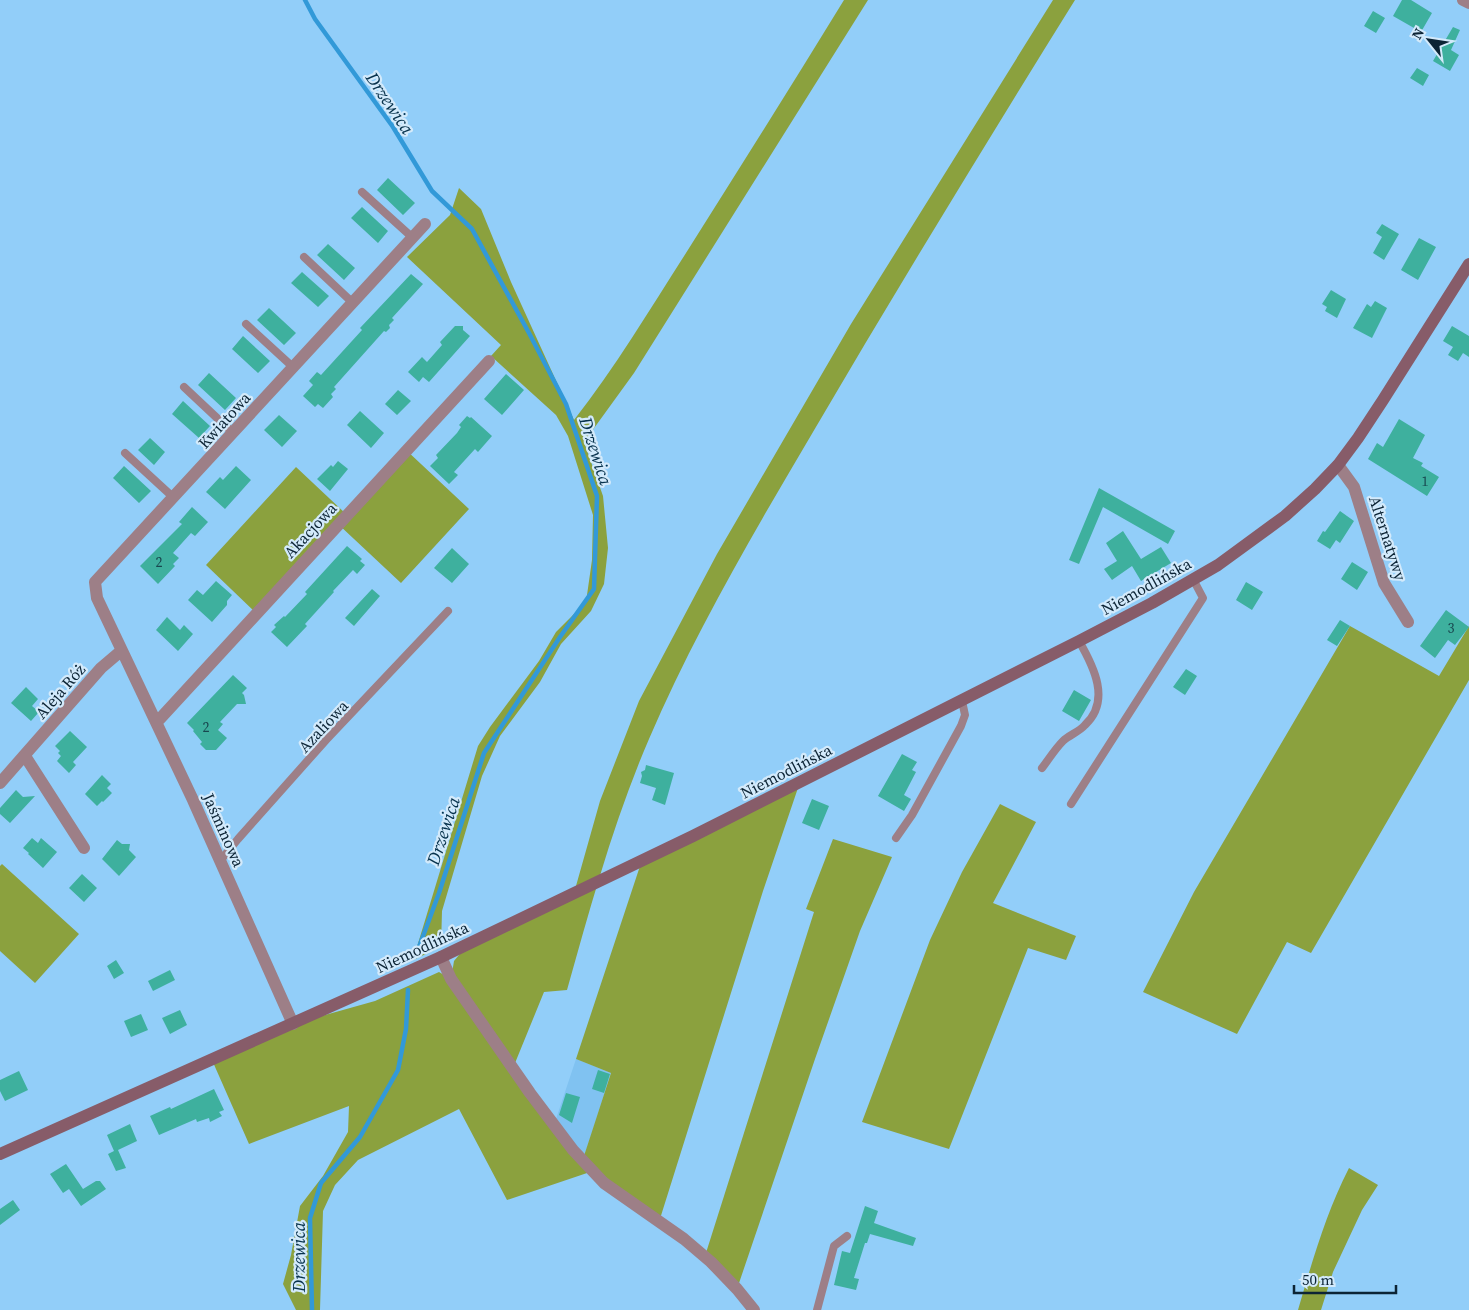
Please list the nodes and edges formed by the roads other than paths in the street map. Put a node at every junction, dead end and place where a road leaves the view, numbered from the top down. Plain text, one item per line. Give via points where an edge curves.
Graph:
1 (1463, 0) edge
2 (1469, 3) edge
3 (362, 192) dead end
4 (425, 224) dead end
5 (413, 238) junction
6 (304, 257) dead end
7 (1469, 264) edge
8 (354, 302) junction
9 (246, 324) dead end
10 (489, 361) dead end
11 (294, 368) junction
12 (184, 387) dead end
13 (234, 433) junction
14 (125, 453) dead end
15 (1338, 465) junction
16 (174, 498) junction
17 (1193, 579) junction
18 (448, 611) dead end
19 (1408, 622) dead end
20 (1079, 641) junction
21 (121, 651) junction
22 (962, 701) junction
23 (157, 722) junction
24 (25, 756) junction
25 (1042, 768) dead end
26 (0, 784) edge
27 (1071, 804) dead end
28 (896, 838) dead end
29 (84, 848) dead end
30 (220, 861) junction
31 (440, 957) junction
32 (293, 1024) junction
33 (0, 1154) edge
34 (847, 1236) dead end
35 (754, 1310) edge
36 (817, 1310) edge

1 - 2 street
3 - 5 lane
4 - 5 street, Kwiatowa
5 - 8 street, Kwiatowa
6 - 8 lane
7 - 15 main road, Niemodlińska
8 - 11 street, Kwiatowa
9 - 11 lane
10 - 23 street, Akacjowa
11 - 13 street, Kwiatowa
12 - 13 lane
13 - 16 street, Kwiatowa
14 - 16 lane
15 - 17 main road, Niemodlińska via 1285,516 1218,565
15 - 19 street, Alternatywy via 1354,487 1384,583
16 - 21 street, Kwiatowa via 95,582 97,598
17 - 20 main road, Niemodlińska
17 - 27 lane via 1203,598
18 - 30 lane, Azaliowa via 326,740
20 - 22 main road, Niemodlińska
20 - 25 lane via 1090,659 1100,698 1096,711 1085,726 1064,740
21 - 23 street, Jaśminowa
21 - 24 street, Aleja Róż via 101,668
22 - 28 lane via 964,715 961,726
22 - 31 main road, Niemodlińska via 693,836
23 - 30 street, Jaśminowa
24 - 26 street, Aleja Róż
24 - 29 street
30 - 32 street, Jaśminowa
31 - 32 main road, Niemodlińska
31 - 35 street via 451,979 530,1093 574,1150 604,1183 711,1262
32 - 33 main road, Niemodlińska
34 - 36 lane via 834,1246

